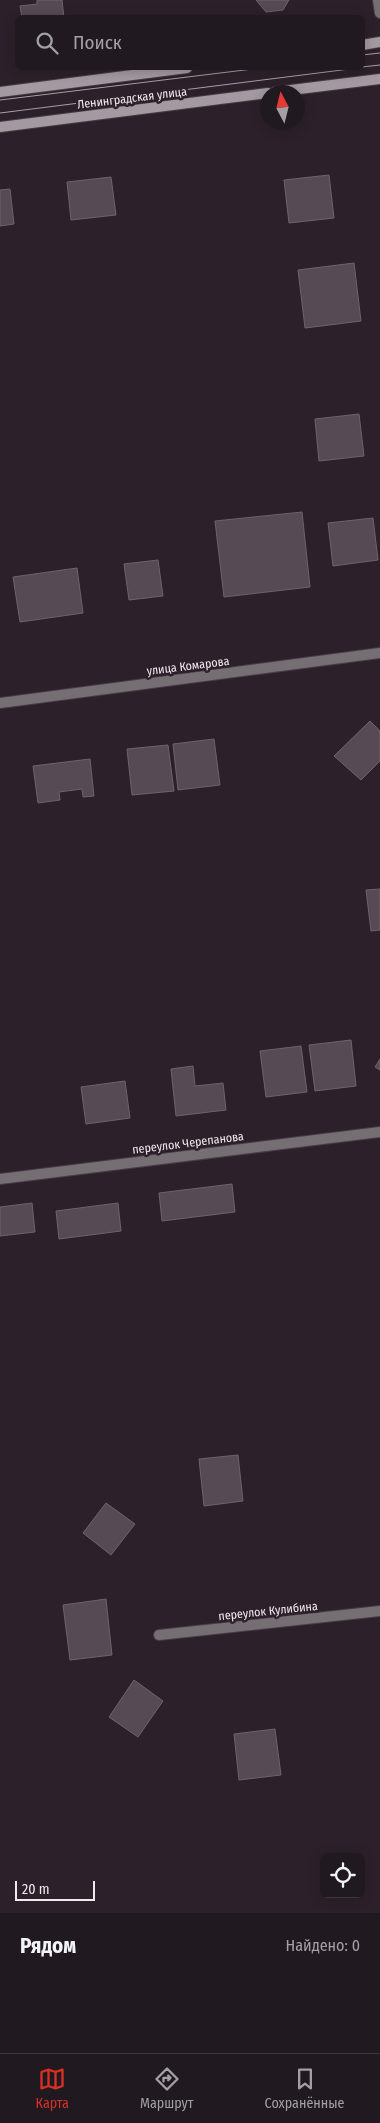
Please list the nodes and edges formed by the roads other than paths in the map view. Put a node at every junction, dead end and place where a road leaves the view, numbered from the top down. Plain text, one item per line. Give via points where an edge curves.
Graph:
1 (378, 0) edge
2 (380, 12) edge
3 (380, 42) edge
4 (365, 44) edge
5 (171, 70) edge
6 (380, 80) edge
7 (305, 89) edge
8 (0, 92) edge
9 (260, 95) edge
10 (0, 127) edge
11 (380, 653) edge
12 (0, 703) edge
13 (380, 1132) edge
14 (0, 1179) edge
15 (380, 1611) edge
16 (159, 1635) dead end

1 - 2 street
3 - 4 main road
5 - 8 main road, Ленинградская улица
6 - 7 main road
9 - 10 main road, Ленинградская улица
11 - 12 street, улица Комарова
13 - 14 street, переулок Черепанова
15 - 16 street, переулок Кулибина

